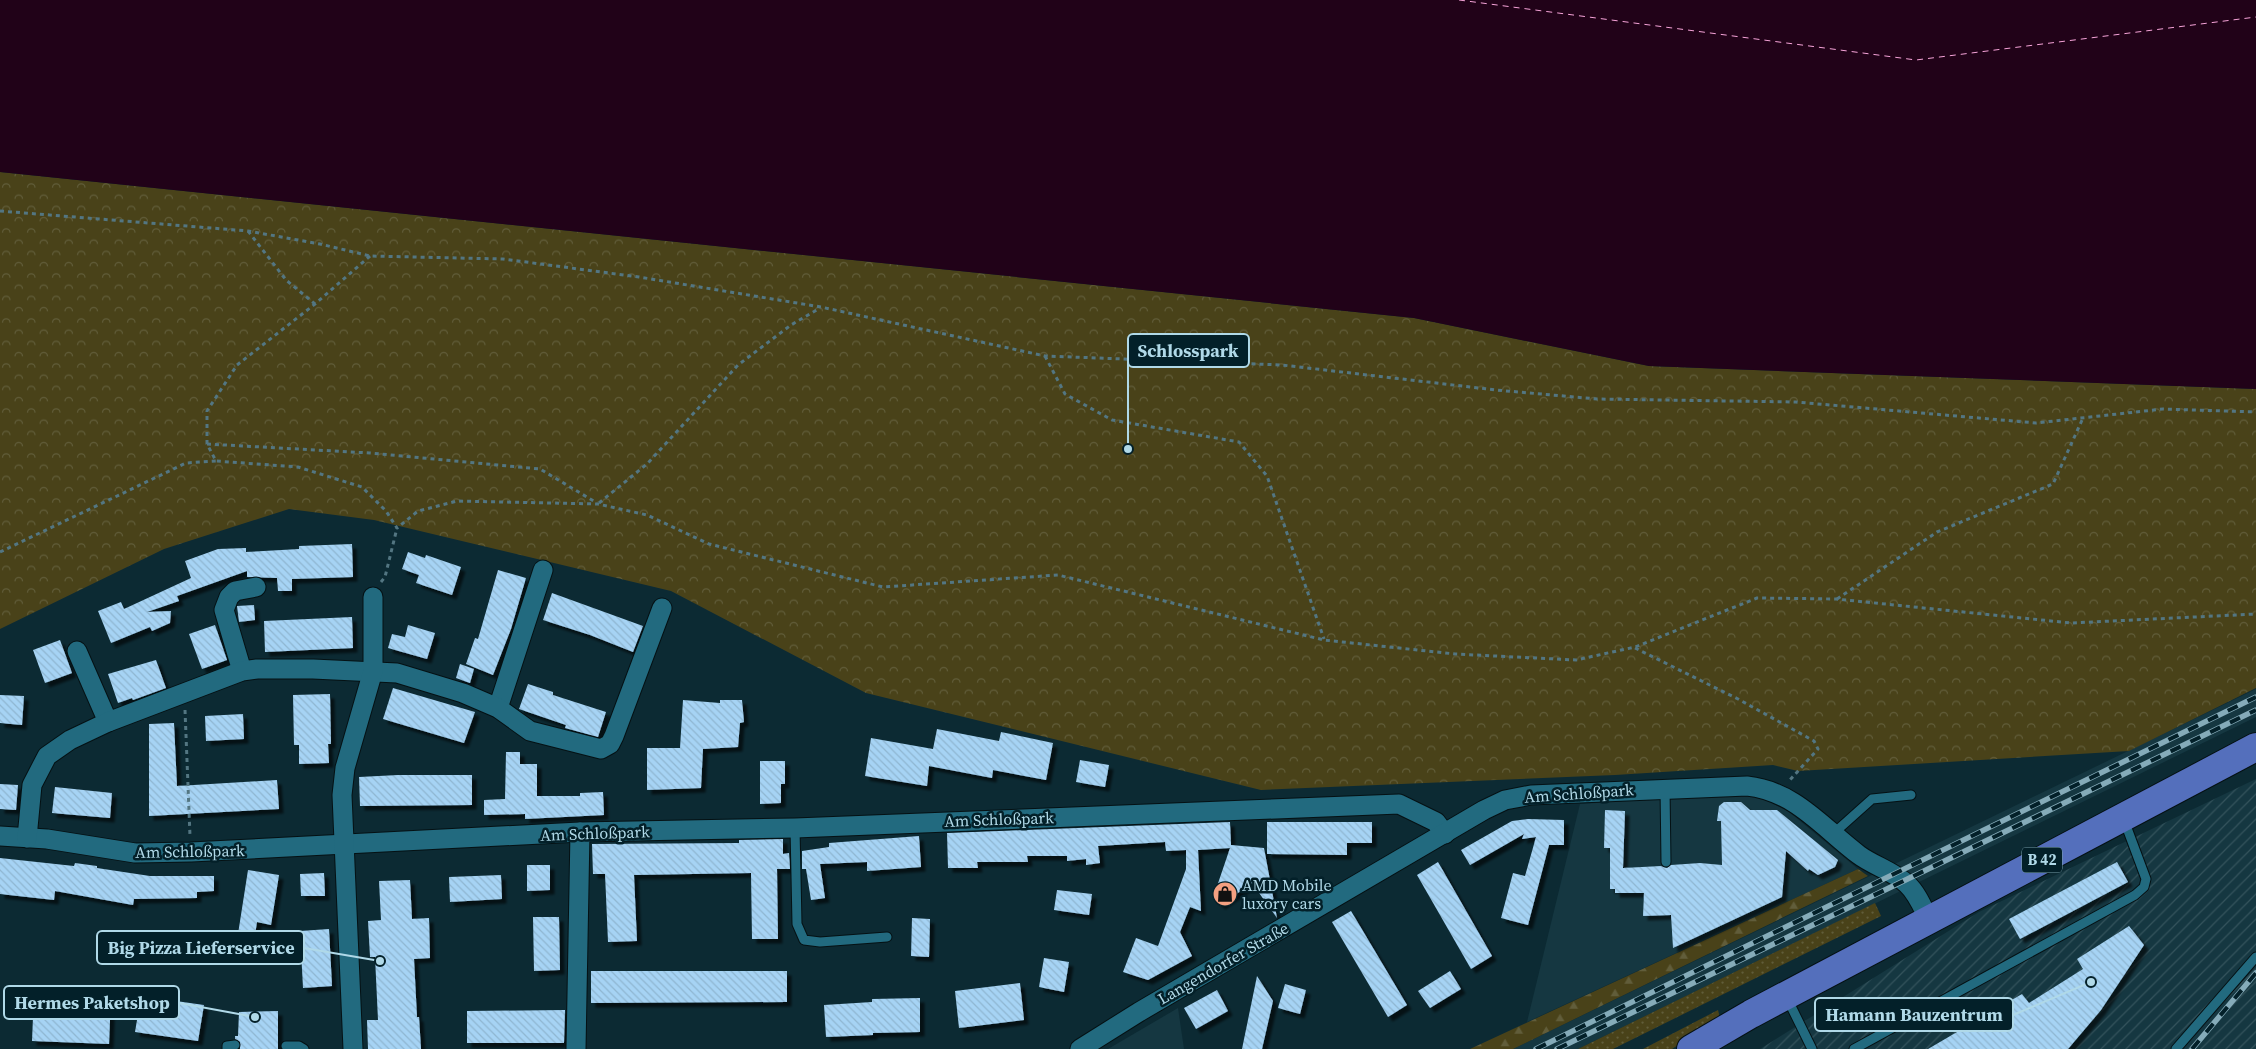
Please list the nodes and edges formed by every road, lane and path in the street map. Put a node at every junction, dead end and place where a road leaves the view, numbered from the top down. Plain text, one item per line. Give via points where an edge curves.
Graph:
1 (0, 211) edge
2 (248, 231) junction
3 (370, 256) junction
4 (315, 304) junction
5 (821, 308) junction
6 (1045, 356) junction
7 (2256, 412) edge
8 (2083, 417) junction
9 (207, 444) junction
10 (216, 461) junction
11 (598, 504) junction
12 (397, 528) junction
13 (0, 552) edge
14 (544, 570) dead end
15 (256, 587) dead end
16 (372, 597) joint
17 (1836, 599) junction
18 (662, 608) dead end
19 (2256, 614) edge
20 (1324, 640) junction
21 (1635, 647) junction
22 (77, 651) dead end
23 (242, 671) junction
24 (373, 672) junction
25 (184, 694) junction
26 (498, 708) junction
27 (108, 722) junction
28 (2256, 747) edge
29 (1665, 788) junction
30 (1778, 793) junction
31 (1911, 795) dead end
32 (2123, 817) junction
33 (795, 828) junction
34 (580, 832) junction
35 (1445, 834) junction
36 (1834, 834) junction
37 (0, 836) edge
38 (27, 838) junction
39 (344, 844) junction
40 (191, 852) junction
41 (1666, 862) dead end
42 (1929, 920) junction
43 (887, 937) dead end
44 (2256, 957) edge
45 (1786, 996) junction
46 (286, 1046) dead end
47 (304, 1049) edge
48 (353, 1049) edge
49 (576, 1049) edge
50 (1080, 1049) edge
51 (1691, 1049) edge
52 (1812, 1049) edge
53 (1854, 1049) edge
54 (2176, 1049) edge

1 - 2 path
2 - 3 path
2 - 4 path via 286,280
3 - 4 path
3 - 5 path via 503,259
4 - 9 path via 237,365 207,411
5 - 6 path
5 - 11 path via 791,325 738,365 647,464
6 - 8 path via 1282,365 1597,399 1796,402 2036,423
6 - 20 path via 1065,394 1112,420 1240,442 1267,476
7 - 8 path via 2163,409
8 - 17 path via 2053,484 1937,532
9 - 10 path
9 - 11 path via 540,469
10 - 12 path via 298,467 362,487 386,511
10 - 13 path via 186,463
11 - 12 path via 457,501 418,511
11 - 20 path via 647,515 709,544 883,587 1058,575
12 - 16 path via 385,576
14 - 26 street
15 - 23 street via 235,591 224,610
16 - 24 street
17 - 19 path via 2071,623
17 - 21 path via 1757,598
18 - 26 street via 610,744 601,749 530,731
20 - 21 path via 1455,654 1576,660
21 - 30 path via 1814,741 1818,749
22 - 27 street
23 - 24 street via 314,669
23 - 25 street
24 - 26 street via 397,673 424,680
24 - 39 street via 345,768 342,795
25 - 27 street
25 - 40 path
27 - 38 street via 70,740 47,756 32,785
28 - 32 main road, B 42
29 - 30 street, Am Schloßpark via 1747,786
29 - 35 street, Am Schloßpark via 1518,797 1484,810
29 - 41 lane
30 - 36 street, Am Schloßpark
31 - 36 lane via 1872,799
32 - 42 main road, B 42
32 - 53 lane via 2146,879 2144,888 2136,895
33 - 34 street, Am Schloßpark
33 - 35 street, Am Schloßpark via 1399,804 1436,822
33 - 43 lane via 797,924 804,940 820,942
34 - 39 street, Am Schloßpark
34 - 49 street
35 - 50 street, Langendorfer Straße
36 - 42 street, Am Schloßpark via 1858,854 1907,884
37 - 38 street, Am Schloßpark
38 - 40 street, Am Schloßpark via 135,853
39 - 40 street, Am Schloßpark
39 - 48 street
42 - 45 main road, B 42
44 - 54 lane
45 - 51 main road, B 42
45 - 52 lane
46 - 47 lane

